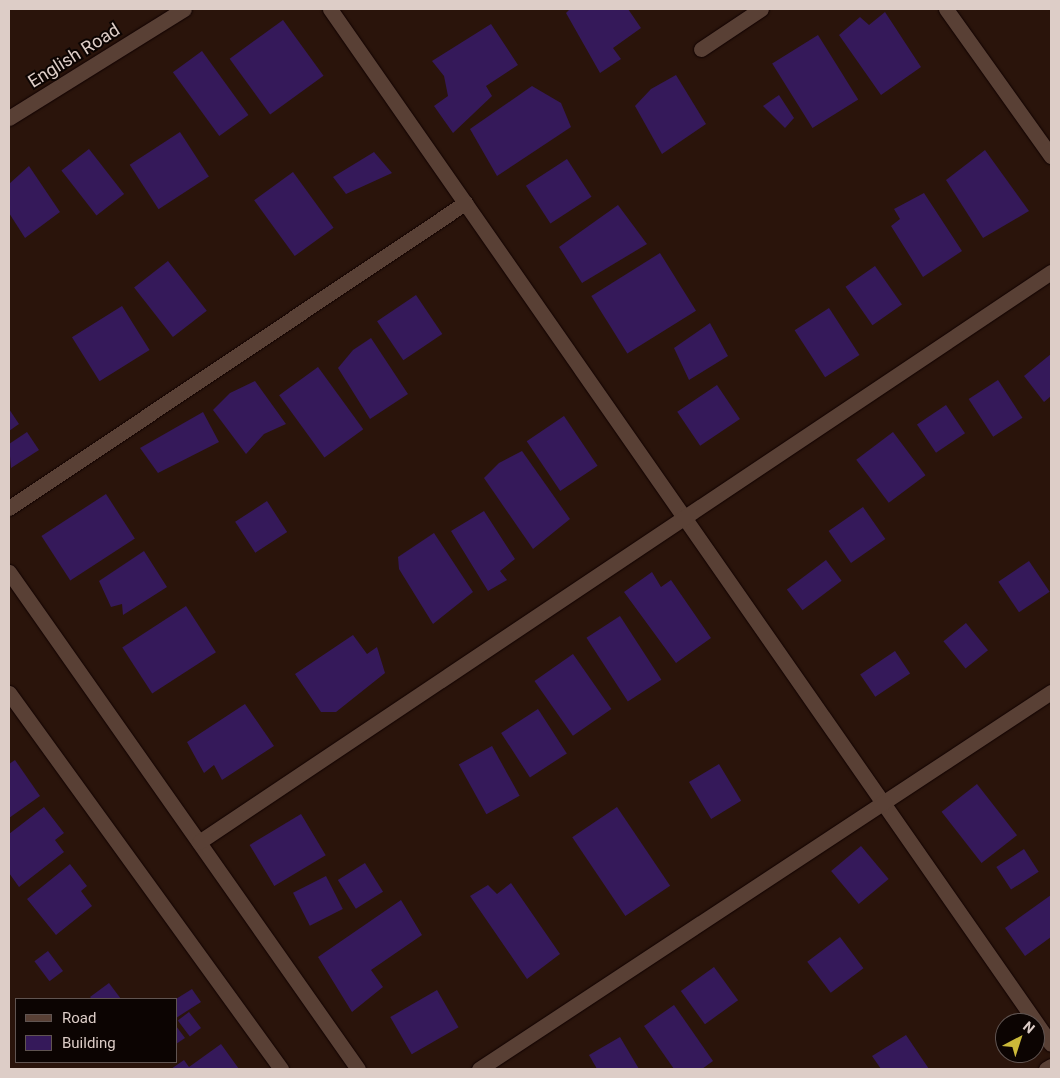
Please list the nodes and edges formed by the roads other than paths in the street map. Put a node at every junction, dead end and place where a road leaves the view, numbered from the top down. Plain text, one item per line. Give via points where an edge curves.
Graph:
1 (184, 9) edge
2 (330, 9) edge
3 (762, 9) edge
4 (946, 9) edge
5 (701, 49) dead end
6 (9, 118) edge
7 (1051, 156) edge
8 (465, 203) junction
9 (1051, 272) edge
10 (9, 508) edge
11 (685, 518) junction
12 (9, 572) edge
13 (1051, 692) edge
14 (9, 693) edge
15 (884, 803) junction
16 (199, 842) junction
17 (1051, 1044) edge
18 (1051, 1066) edge
19 (282, 1069) edge
20 (358, 1069) edge
21 (479, 1069) edge
22 (1046, 1069) edge

1 - 6 street, English Road
2 - 8 street
3 - 5 street
4 - 7 street
8 - 10 street
8 - 11 street
9 - 11 street
11 - 15 street
11 - 16 street
12 - 16 street
13 - 15 street
14 - 19 street
15 - 17 street
15 - 21 street
16 - 20 street
18 - 22 street

